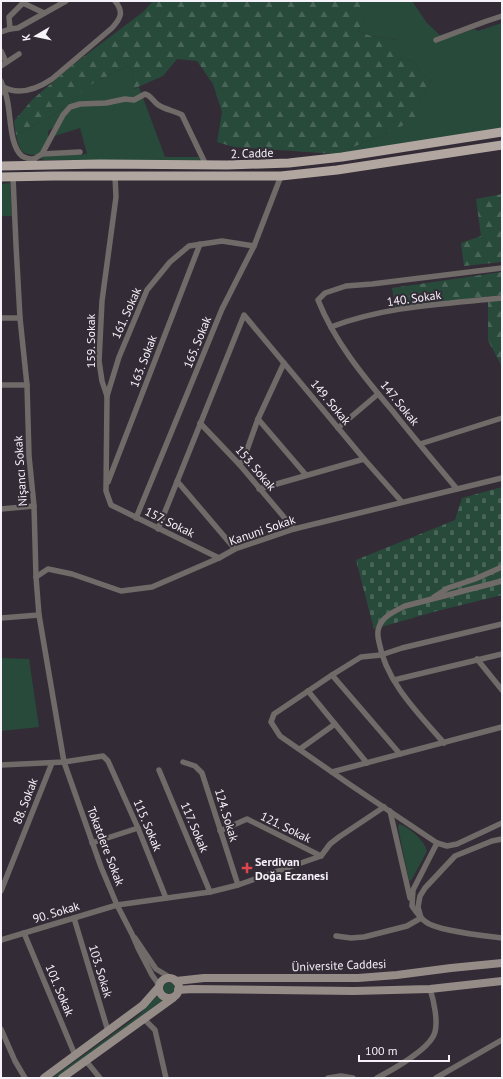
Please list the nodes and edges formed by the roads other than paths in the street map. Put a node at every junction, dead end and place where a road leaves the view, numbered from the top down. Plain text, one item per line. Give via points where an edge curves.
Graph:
1 (66, 1) edge
2 (114, 1) edge
3 (44, 13) junction
4 (502, 16) edge
5 (10, 29) junction
6 (1, 32) edge
7 (436, 40) dead end
8 (1, 51) edge
9 (19, 54) dead end
10 (6, 62) junction
11 (1, 66) edge
12 (2, 84) edge
13 (1, 93) edge
14 (502, 132) edge
15 (502, 145) edge
16 (80, 152) dead end
17 (42, 154) junction
18 (34, 162) junction
19 (206, 165) junction
20 (1, 166) edge
21 (115, 176) junction
22 (281, 176) junction
23 (1, 177) edge
24 (14, 177) junction
25 (200, 244) junction
26 (254, 246) junction
27 (502, 268) edge
28 (502, 298) edge
29 (1, 318) edge
30 (20, 318) junction
31 (331, 327) junction
32 (284, 364) junction
33 (1, 385) edge
34 (27, 385) junction
35 (378, 394) junction
36 (107, 396) junction
37 (502, 418) edge
38 (258, 420) junction
39 (200, 423) junction
40 (338, 428) junction
41 (420, 444) junction
42 (364, 459) junction
43 (238, 464) junction
44 (306, 475) junction
45 (502, 478) edge
46 (177, 481) junction
47 (106, 486) junction
48 (259, 489) junction
49 (456, 489) junction
50 (402, 502) junction
51 (111, 505) joint
52 (34, 506) junction
53 (1, 508) edge
54 (136, 518) junction
55 (158, 529) junction
56 (294, 529) junction
57 (235, 548) junction
58 (219, 558) junction
59 (502, 567) edge
60 (36, 577) junction
61 (502, 581) edge
62 (430, 599) junction
63 (39, 615) junction
64 (1, 618) edge
65 (502, 624) edge
66 (502, 654) edge
67 (381, 655) junction
68 (477, 659) junction
69 (332, 675) junction
70 (394, 680) junction
71 (502, 690) edge
72 (308, 691) junction
73 (335, 724) junction
74 (502, 727) edge
75 (444, 743) junction
76 (300, 749) junction
77 (400, 754) junction
78 (64, 762) junction
79 (183, 762) dead end
80 (52, 763) junction
81 (367, 763) junction
82 (1, 765) edge
83 (159, 770) dead end
84 (332, 772) junction
85 (384, 807) junction
86 (390, 811) junction
87 (502, 823) edge
88 (138, 828) junction
89 (220, 831) junction
90 (502, 839) edge
91 (92, 843) junction
92 (437, 843) junction
93 (321, 856) junction
94 (238, 885) junction
95 (1, 891) edge
96 (210, 892) junction
97 (166, 898) junction
98 (117, 905) junction
99 (412, 906) junction
100 (74, 918) junction
101 (421, 918) junction
102 (24, 933) junction
103 (132, 934) junction
104 (336, 936) dead end
105 (502, 938) edge
106 (1, 940) edge
107 (502, 963) edge
108 (173, 980) junction
109 (502, 981) edge
110 (159, 986) junction
111 (178, 990) junction
112 (430, 990) junction
113 (173, 998) junction
114 (144, 1019) junction
115 (1, 1029) edge
116 (108, 1031) junction
117 (502, 1040) edge
118 (75, 1055) junction
119 (86, 1061) junction
120 (25, 1078) edge
121 (44, 1078) edge
122 (62, 1078) edge
123 (100, 1078) edge
124 (166, 1078) edge
125 (328, 1078) edge
126 (353, 1078) edge
127 (377, 1078) edge
128 (436, 1078) edge

1 - 3 street
2 - 12 street via 120,7 120,16 112,28 42,86 27,91 9,90
3 - 5 street via 18,28
3 - 5 street via 23,3 9,17
4 - 7 street
5 - 6 street
8 - 10 street
9 - 10 street
10 - 11 street
12 - 13 street
12 - 18 street via 17,148 22,156
14 - 19 main road, 2. Cadde via 289,163
15 - 22 main road, 2. Cadde
16 - 17 street
17 - 18 street
17 - 19 street via 63,115 70,108 80,104 134,100 145,94 161,106 182,115
18 - 19 main road, 2. Cadde
18 - 20 main road, 2. Cadde
21 - 22 main road, 2. Cadde
21 - 24 main road, 2. Cadde
21 - 36 street, 159. Sokak via 116,197 102,301 98,361
22 - 26 street, 165. Sokak
23 - 24 main road, 2. Cadde
24 - 30 street, Nişancı Sokak
25 - 26 street, 161. Sokak via 222,241
25 - 36 street, 161. Sokak via 189,246 170,262 147,290 119,357
25 - 47 street, 163. Sokak
26 - 54 street, 165. Sokak via 222,309
27 - 31 street, 147. Sokak via 346,286 325,293 318,300
28 - 31 street, 140. Sokak via 408,308
29 - 30 street
30 - 34 street, Nişancı Sokak
31 - 35 street, 147. Sokak
32 - 38 street
32 - 39 street, 149. Sokak via 244,315
32 - 40 street, 149. Sokak
33 - 34 street
34 - 52 street, Nişancı Sokak via 29,456
35 - 40 street
35 - 41 street, 147. Sokak
36 - 47 street, 159. Sokak
37 - 41 street
38 - 43 street via 243,461
38 - 44 street
39 - 43 street, 153. Sokak
39 - 46 street
40 - 42 street, 149. Sokak
41 - 49 street, 147. Sokak
42 - 44 street
42 - 50 street, 149. Sokak
43 - 48 street, 153. Sokak
44 - 48 street
45 - 49 street, Kanuni Sokak
46 - 55 street
46 - 57 street
47 - 51 street, 159. Sokak
48 - 56 street, 153. Sokak
49 - 50 street, Kanuni Sokak
50 - 56 street, Kanuni Sokak
51 - 54 street, 157. Sokak
52 - 53 street
52 - 60 street, Nişancı Sokak
54 - 55 street, 157. Sokak
55 - 58 street, 157. Sokak
56 - 57 street, Kanuni Sokak
57 - 58 street, Kanuni Sokak
58 - 60 street, Kanuni Sokak via 152,587 121,591 72,574 48,569
59 - 62 street via 448,588
60 - 63 street, Nişancı Sokak
61 - 62 street
62 - 67 street via 405,606 383,620 378,637
63 - 64 street
63 - 78 street, Nişancı Sokak
65 - 67 street
66 - 68 street
67 - 69 street via 361,657
67 - 70 street
68 - 70 street
68 - 71 street
69 - 72 street
69 - 77 street
70 - 75 street via 408,701
72 - 73 street
72 - 76 street via 274,714 271,722 280,736
73 - 76 street
73 - 81 street
74 - 75 street
75 - 77 street
76 - 84 street
77 - 81 street
78 - 80 street
78 - 88 street, 115. Sokak via 103,756 108,761
78 - 91 street, Tokatdere Sokak
79 - 89 street, 124. Sokak via 195,766 202,773
80 - 82 street
80 - 95 street, 88. Sokak
81 - 84 street
83 - 96 street, 117. Sokak
84 - 85 street
85 - 86 street
85 - 93 street via 339,837
86 - 92 street
86 - 99 street
87 - 92 street via 457,844 447,846
88 - 91 street
88 - 97 street, 115. Sokak
89 - 93 street, 121. Sokak via 247,819
89 - 94 street, 124. Sokak
90 - 101 street via 455,856 420,896 418,907
91 - 98 street, Tokatdere Sokak
92 - 99 street via 412,890
93 - 94 street, 90. Sokak
94 - 96 street, 90. Sokak
96 - 97 street, 90. Sokak
97 - 98 street, 90. Sokak
98 - 100 street, 90. Sokak
98 - 103 street, Tokatdere Sokak
99 - 101 street
100 - 102 street, 90. Sokak
100 - 116 street, 103. Sokak
101 - 104 street via 407,926 364,936
101 - 105 street via 427,924 448,930
102 - 106 street, 90. Sokak
102 - 118 street, 101. Sokak
103 - 108 street, Tokatdere Sokak via 156,969
103 - 110 street, Tokatdere Sokak
107 - 108 main road, Üniversite Caddesi via 358,978
108 - 110 main road via 163,980
108 - 111 main road via 178,985
109 - 112 main road, Üniversite Caddesi
110 - 113 main road via 159,992 163,996
110 - 116 main road via 143,1005
111 - 112 main road, Üniversite Caddesi
111 - 113 main road
112 - 127 street via 436,1021 432,1038 404,1063
113 - 114 main road
114 - 119 main road
114 - 124 street via 155,1030
115 - 120 street
116 - 118 main road
117 - 128 street
118 - 121 main road
119 - 122 main road
119 - 123 street
125 - 126 street

